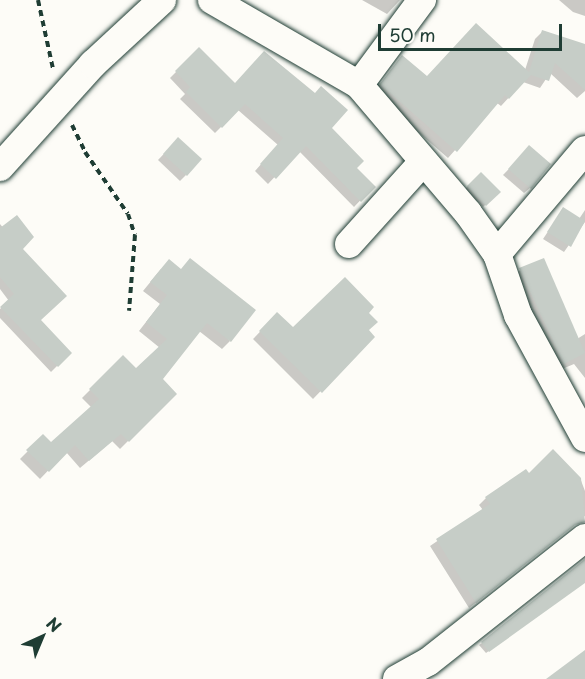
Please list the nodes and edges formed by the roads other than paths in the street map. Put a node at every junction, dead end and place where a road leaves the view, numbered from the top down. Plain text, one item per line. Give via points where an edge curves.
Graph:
1 (162, 0) edge
2 (212, 0) edge
3 (422, 0) edge
4 (236, 6) edge
5 (358, 85) junction
6 (585, 150) edge
7 (422, 163) junction
8 (0, 167) edge
9 (349, 244) dead end
10 (497, 254) junction
11 (585, 438) edge
12 (585, 538) edge
13 (397, 679) edge

1 - 8 street via 60,100
2 - 4 street
3 - 5 street
4 - 5 street
5 - 7 street
6 - 10 street
7 - 9 street
7 - 10 street via 468,213
10 - 11 street via 518,315
12 - 13 street via 428,662

